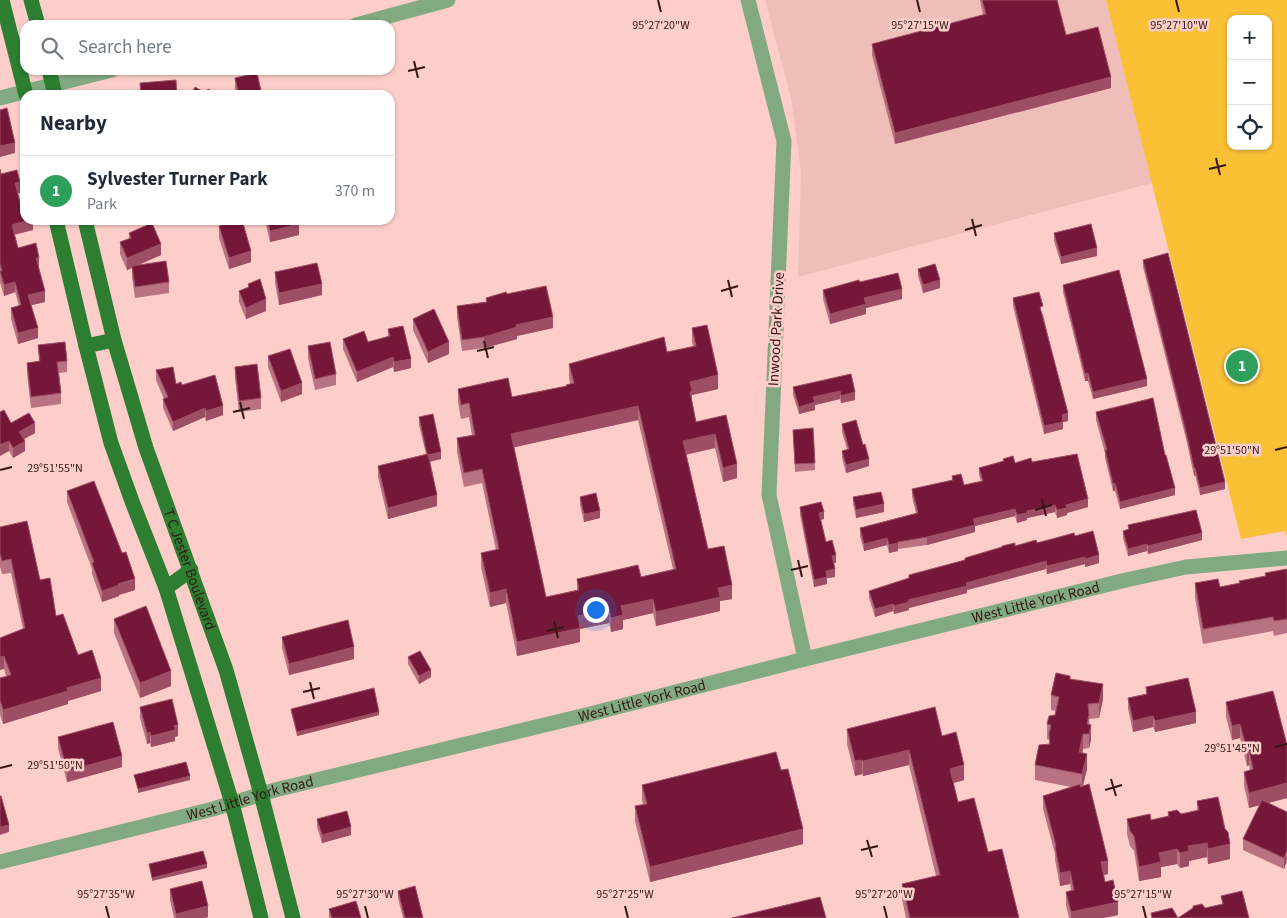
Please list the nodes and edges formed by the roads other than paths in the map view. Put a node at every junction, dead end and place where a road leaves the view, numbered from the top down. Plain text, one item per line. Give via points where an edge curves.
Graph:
1 (2, 0) edge
2 (31, 0) edge
3 (448, 0) edge
4 (748, 0) edge
5 (37, 20) edge
6 (374, 20) edge
7 (20, 70) edge
8 (21, 75) edge
9 (89, 75) edge
10 (52, 83) edge
11 (25, 90) edge
12 (34, 90) edge
13 (20, 94) edge
14 (0, 98) edge
15 (57, 225) edge
16 (86, 225) edge
17 (114, 340) junction
18 (86, 346) junction
19 (1287, 558) edge
20 (191, 570) junction
21 (166, 588) junction
22 (804, 658) junction
23 (261, 794) junction
24 (232, 803) junction
25 (0, 862) edge
26 (261, 918) edge
27 (293, 918) edge

1 - 7 main road
2 - 5 main road
3 - 6 street
4 - 22 street, Inwood Park Drive via 784,141 769,495
8 - 11 main road
9 - 10 street
10 - 12 street
13 - 14 street
15 - 18 main road, T C Jester Boulevard
16 - 17 main road, T C Jester Boulevard
17 - 18 main road
17 - 20 main road, T C Jester Boulevard via 146,448
18 - 21 main road, T C Jester Boulevard via 111,443
19 - 22 street, West Little York Road via 1186,567
20 - 21 main road
20 - 23 main road, T C Jester Boulevard via 226,670
21 - 24 main road, T C Jester Boulevard
22 - 23 street, West Little York Road
23 - 24 street, West Little York Road
23 - 27 main road, T C Jester Boulevard
24 - 25 street, West Little York Road
24 - 26 main road, T C Jester Boulevard

